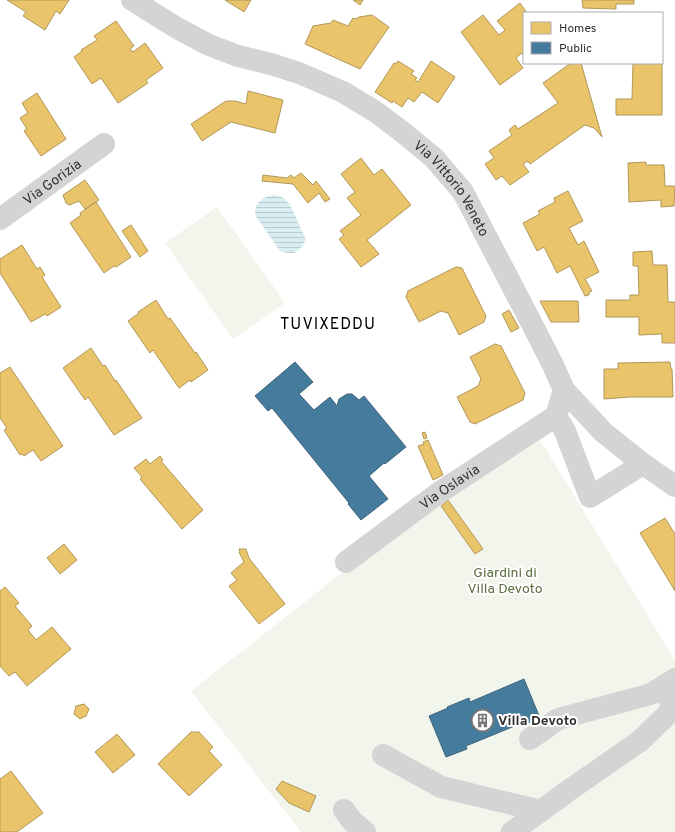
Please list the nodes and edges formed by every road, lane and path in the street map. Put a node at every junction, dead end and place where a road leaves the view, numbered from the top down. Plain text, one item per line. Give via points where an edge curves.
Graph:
1 (132, 0) edge
2 (104, 144) dead end
3 (0, 219) edge
4 (564, 390) junction
5 (556, 416) junction
6 (643, 464) junction
7 (675, 486) edge
8 (346, 562) dead end
9 (669, 683) edge
10 (530, 739) dead end
11 (383, 755) dead end
12 (344, 810) dead end
13 (541, 810) junction
14 (365, 832) edge
15 (512, 832) edge

1 - 4 street, Via Vittorio Veneto via 209,45 299,73 343,92 376,112 434,158 463,192
2 - 3 street, Via Gorizia
4 - 5 street
4 - 6 street, Via Vittorio Veneto via 603,432
5 - 6 street via 565,431 590,497
5 - 8 street, Via Oslavia via 437,494
6 - 7 street, Via Vittorio Veneto
9 - 10 street via 651,694 558,719
9 - 13 street via 673,709 640,741
11 - 13 street via 441,787
12 - 14 street via 352,822
13 - 15 street

